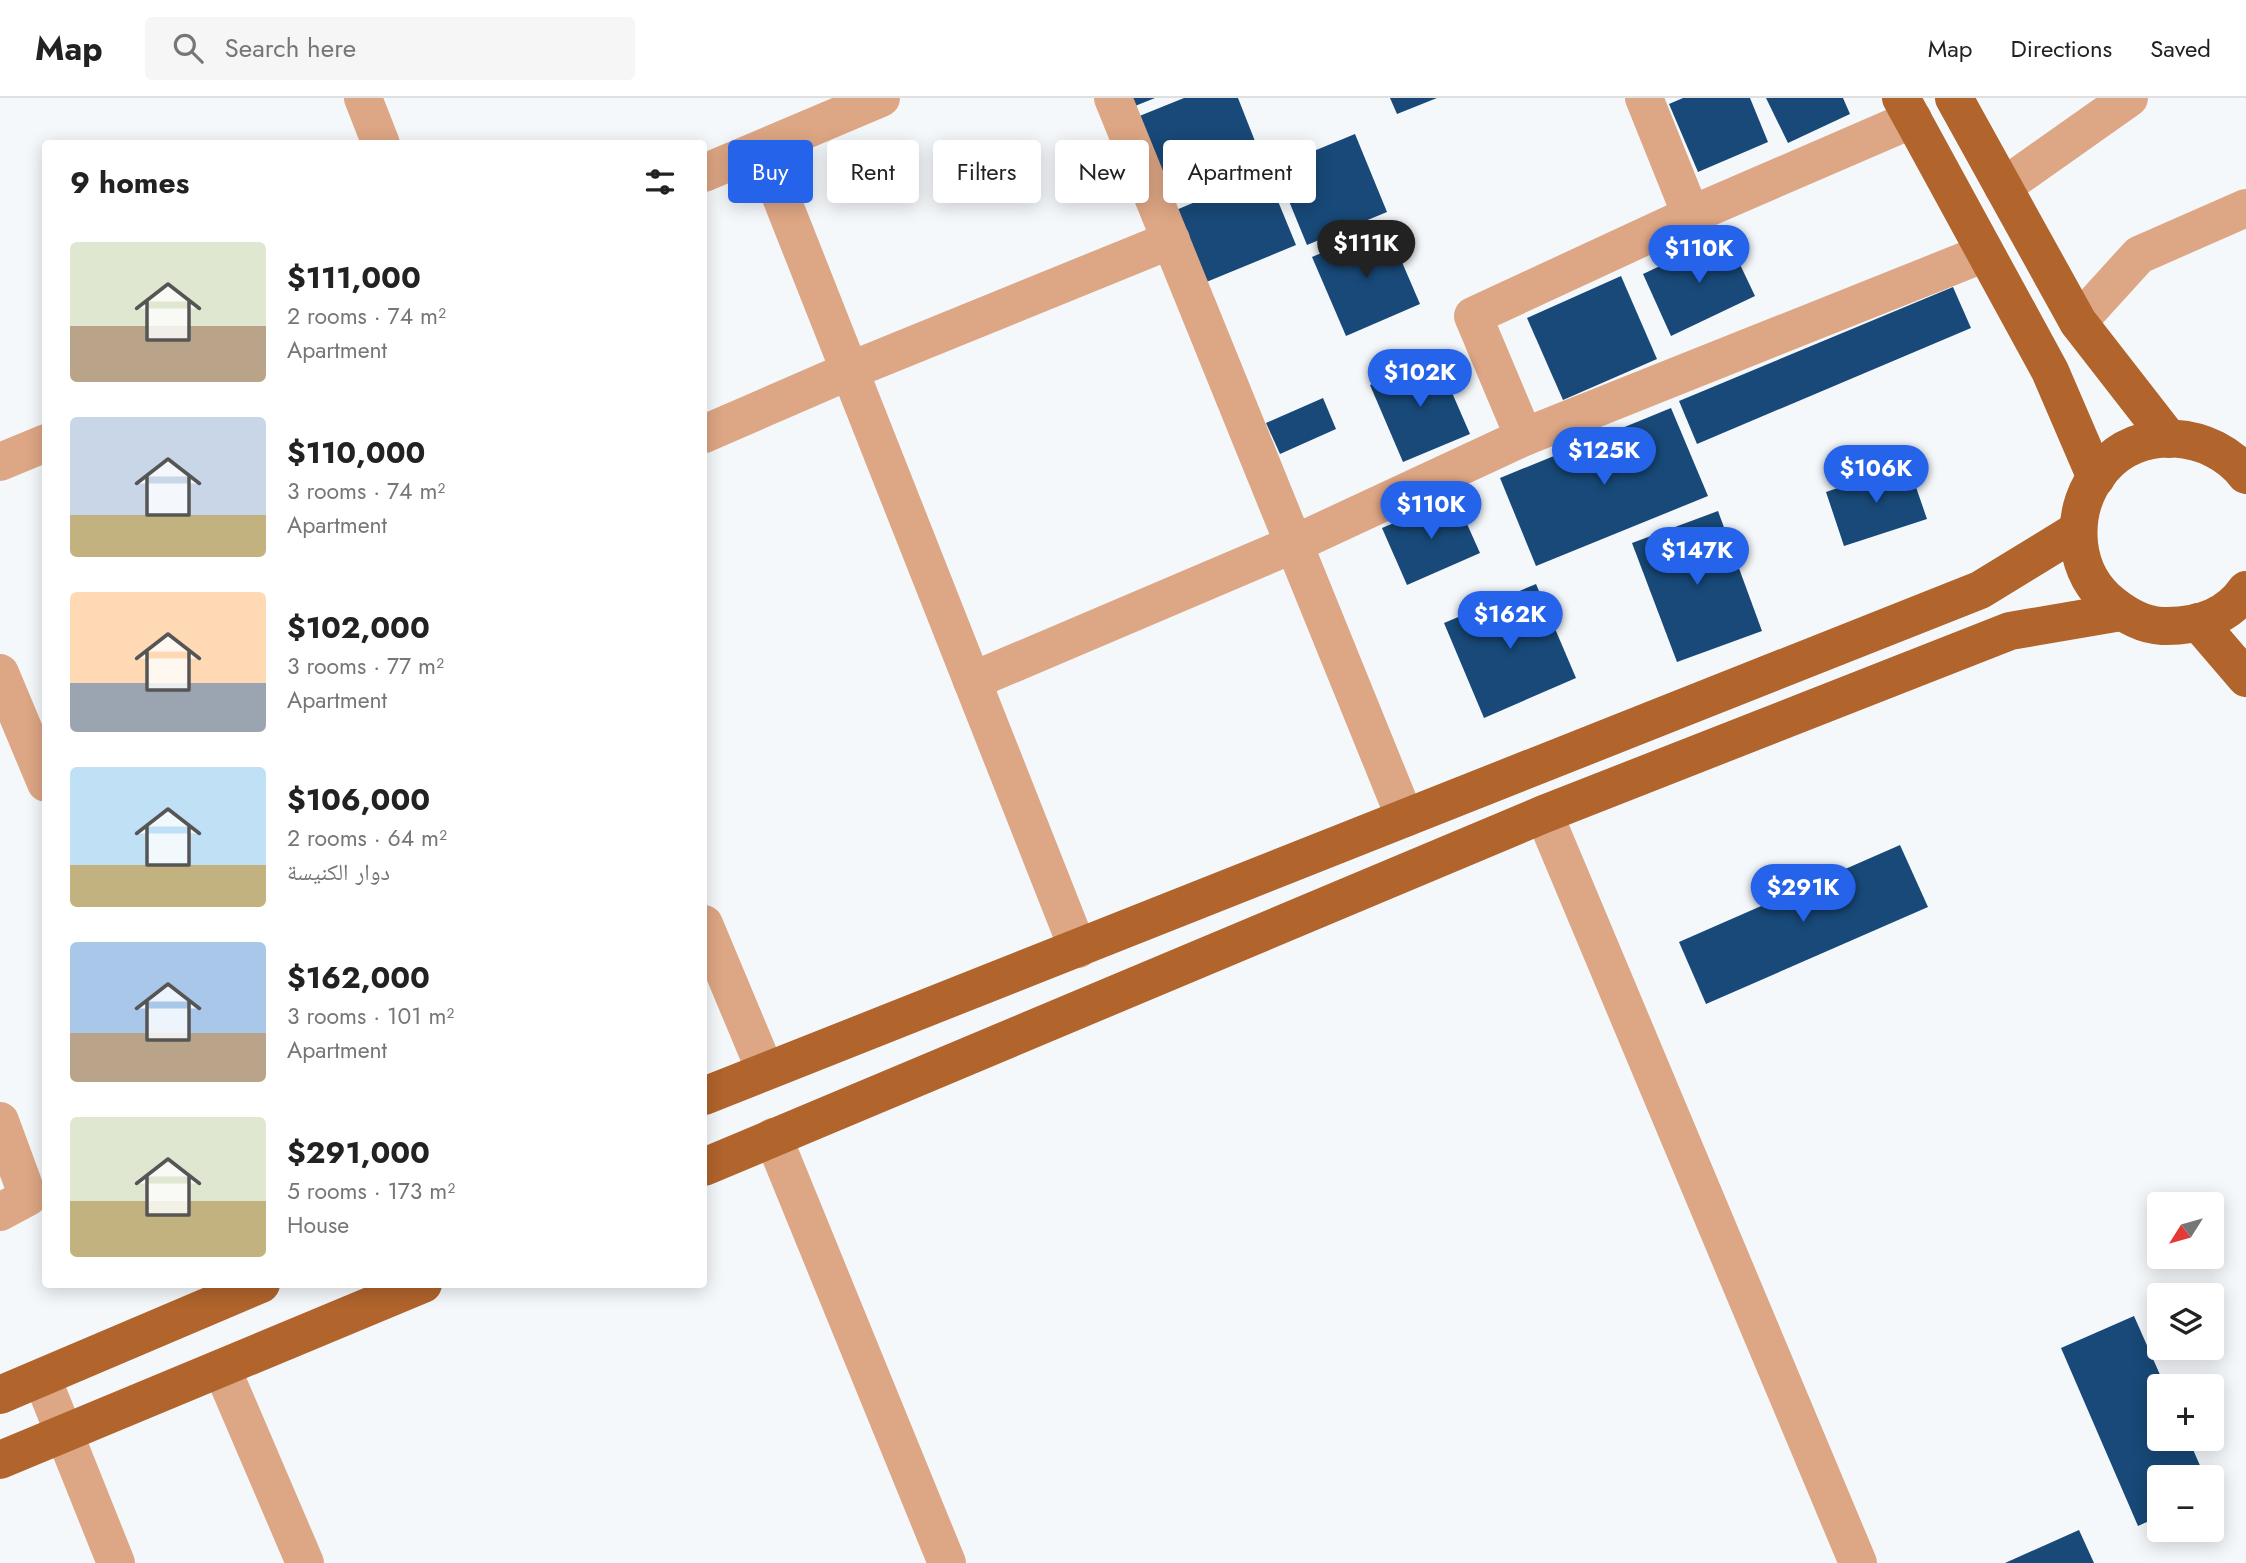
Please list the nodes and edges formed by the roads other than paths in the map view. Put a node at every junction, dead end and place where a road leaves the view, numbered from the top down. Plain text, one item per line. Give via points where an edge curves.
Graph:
1 (363, 98) edge
2 (881, 98) edge
3 (1113, 98) edge
4 (1644, 98) edge
5 (1954, 98) edge
6 (2129, 98) edge
7 (1907, 109) edge
8 (379, 140) edge
9 (783, 140) edge
10 (728, 163) edge
11 (707, 172) edge
12 (2003, 187) junction
13 (783, 203) edge
14 (2246, 208) edge
15 (1691, 215) junction
16 (1171, 240) junction
17 (1985, 253) junction
18 (2078, 322) junction
19 (849, 370) junction
20 (707, 433) edge
21 (1524, 437) junction
22 (2169, 439) junction
23 (42, 445) edge
24 (0, 461) edge
25 (2244, 469) edge
26 (2096, 478) junction
27 (2078, 530) junction
28 (1294, 544) junction
29 (2246, 590) edge
30 (2121, 612) junction
31 (2198, 622) junction
32 (0, 673) edge
33 (2246, 678) edge
34 (972, 681) junction
35 (11, 732) edge
36 (42, 777) edge
37 (1544, 814) junction
38 (1405, 818) junction
39 (707, 931) edge
40 (1079, 949) junction
41 (765, 1070) junction
42 (707, 1095) edge
43 (0, 1121) edge
44 (773, 1137) junction
45 (707, 1166) edge
46 (0, 1212) edge
47 (250, 1288) edge
48 (414, 1288) edge
49 (222, 1369) junction
50 (42, 1378) junction
51 (0, 1395) edge
52 (65, 1434) junction
53 (0, 1460) edge
54 (116, 1563) edge
55 (305, 1563) edge
56 (947, 1563) edge
57 (1858, 1563) edge

1 - 8 street
2 - 9 street
3 - 16 street
4 - 15 street
5 - 12 main road
6 - 12 street
7 - 15 street
7 - 17 main road
10 - 11 street
12 - 18 main road
13 - 19 street
14 - 18 street via 2139,254
15 - 21 street via 1473,316
16 - 19 street
16 - 28 street
17 - 21 street
17 - 26 main road via 2050,371
18 - 22 main road
19 - 20 street
19 - 34 street
21 - 28 street
22 - 25 main road via 2215,448
22 - 26 main road via 2128,448
23 - 24 street
26 - 27 main road via 2085,496
27 - 30 main road via 2081,561 2096,590
27 - 38 main road via 1980,590
28 - 34 street
28 - 38 street
29 - 31 main road via 2215,617
30 - 31 main road via 2151,625 2184,627
30 - 37 main road via 2010,631
31 - 33 main road
32 - 35 street
34 - 40 street
35 - 36 street
37 - 44 main road
37 - 57 street
38 - 40 main road
39 - 41 street
40 - 41 main road
41 - 42 main road
43 - 46 street via 29,1197
44 - 45 main road
44 - 56 street
47 - 50 main road
48 - 49 main road
49 - 52 main road
49 - 55 street
50 - 51 main road
50 - 52 street
52 - 53 main road
52 - 54 street

